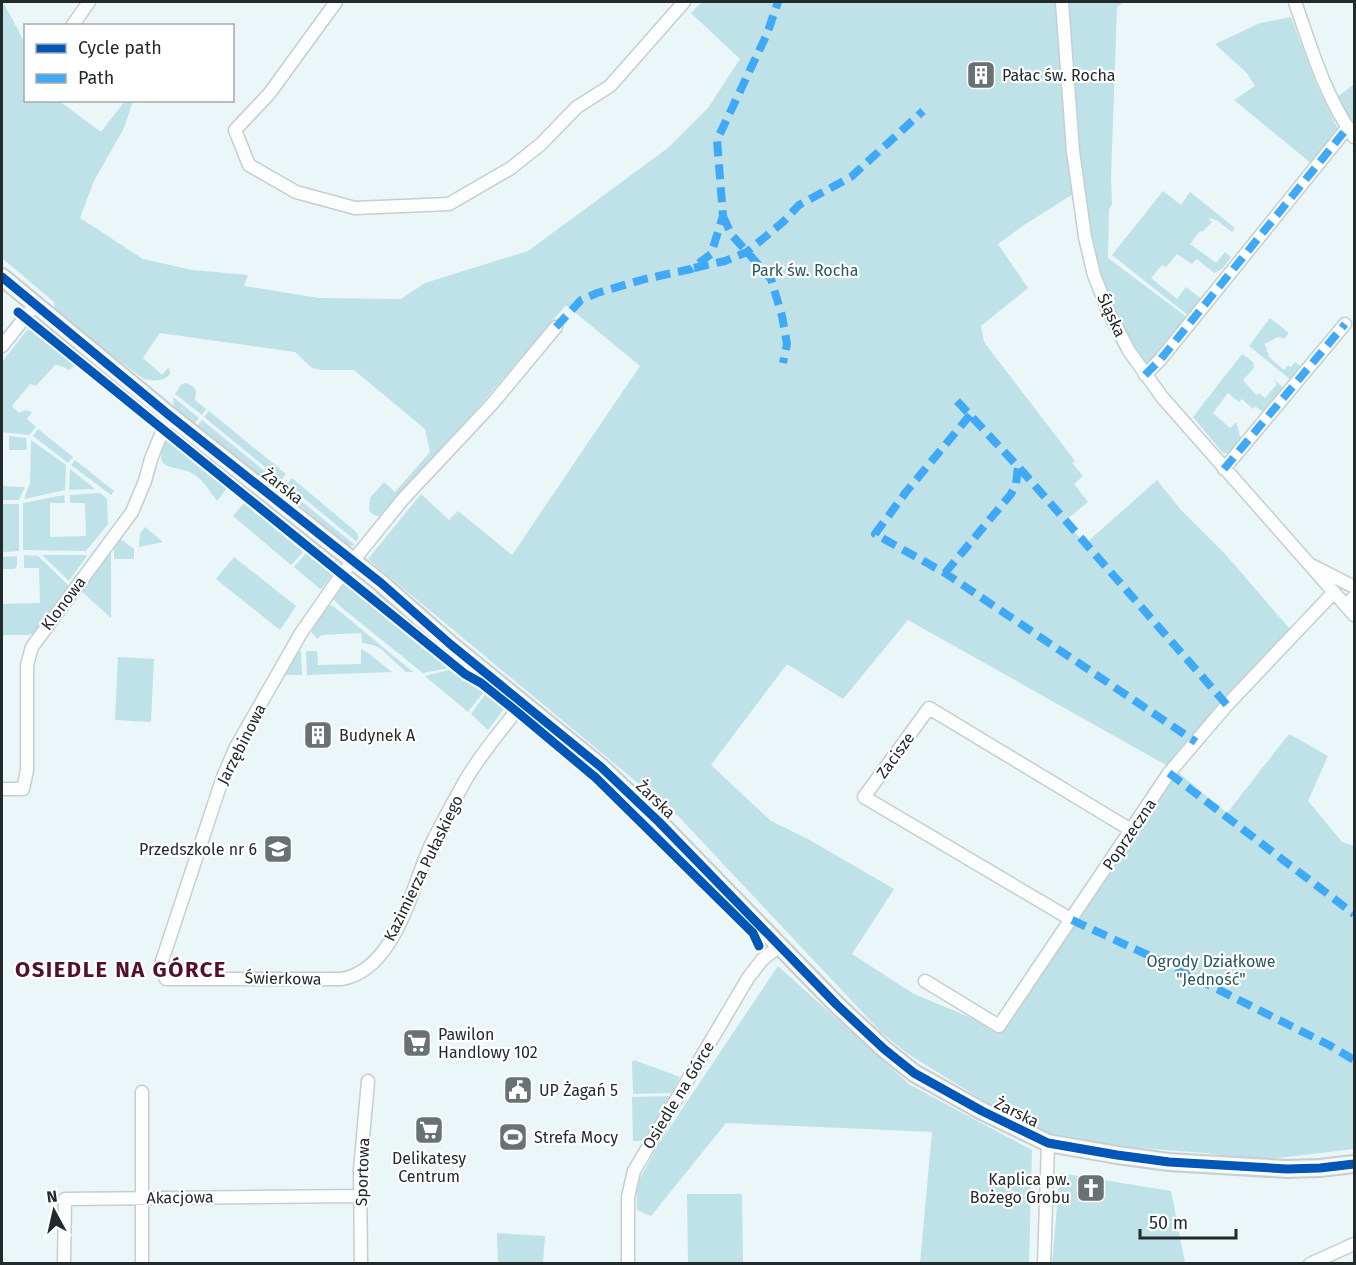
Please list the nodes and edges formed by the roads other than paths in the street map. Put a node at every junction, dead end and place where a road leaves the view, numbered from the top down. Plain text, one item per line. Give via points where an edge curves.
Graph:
1 (89, 2) edge
2 (336, 2) edge
3 (684, 2) edge
4 (1062, 2) edge
5 (1295, 2) edge
6 (73, 24) edge
7 (1351, 132) edge
8 (2, 277) edge
9 (35, 304) junction
10 (1345, 324) dead end
11 (556, 327) dead end
12 (2, 346) edge
13 (1144, 375) junction
14 (169, 415) junction
15 (1224, 469) junction
16 (351, 561) junction
17 (1310, 564) junction
18 (1354, 587) edge
19 (1334, 592) junction
20 (1350, 601) edge
21 (1354, 615) edge
22 (522, 703) junction
23 (2, 789) edge
24 (1131, 830) junction
25 (1072, 920) junction
26 (779, 946) junction
27 (363, 971) joint
28 (166, 979) joint
29 (925, 981) dead end
30 (368, 1080) dead end
31 (142, 1092) dead end
32 (1048, 1143) junction
33 (1354, 1164) edge
34 (360, 1196) junction
35 (142, 1198) junction
36 (1354, 1244) edge
37 (64, 1263) edge
38 (142, 1263) edge
39 (361, 1263) edge
40 (628, 1263) edge
41 (1044, 1263) edge
42 (1310, 1263) edge

1 - 6 street
2 - 3 street via 268,94 235,130 249,165 296,192 355,208 449,204 511,168 542,144 577,107 610,86
4 - 13 street, Śląska via 1073,151 1088,251 1109,313
5 - 7 street via 1321,78
7 - 13 street
8 - 9 street, Żarska
9 - 12 street
9 - 14 street, Żarska
10 - 15 street
11 - 16 street, Jarzębinowa
13 - 15 street, Śląska
14 - 16 street, Żarska
14 - 23 street, Klonowa via 132,512 32,647 27,665 27,770 23,789
15 - 17 street, Śląska
16 - 22 street, Żarska
16 - 28 street, Jarzębinowa via 301,633 236,747 160,967
17 - 18 street, Śląska
17 - 19 street, Śląska
19 - 20 street, Śląska
19 - 24 street, Poprzeczna via 1169,773
20 - 21 street, Śląska
22 - 26 street, Żarska via 601,767
22 - 27 street, Kazimierza Pułaskiego via 465,781 432,843 394,934
24 - 25 street, Poprzeczna
24 - 25 street, Zacisze via 928,708 864,797
25 - 29 street, Poprzeczna via 999,1026
26 - 32 street, Żarska via 854,1021 914,1072 981,1111
26 - 40 street, Osiedle na Górce via 748,978 634,1171 628,1197
27 - 28 street, Świerkowa via 340,979
30 - 34 street, Sportowa
31 - 35 street
32 - 33 street, Żarska via 1169,1162 1287,1169
32 - 41 street
34 - 35 street, Akacjowa
34 - 39 street, Sportowa
35 - 37 street, Akacjowa via 65,1199
35 - 38 street
36 - 42 street

